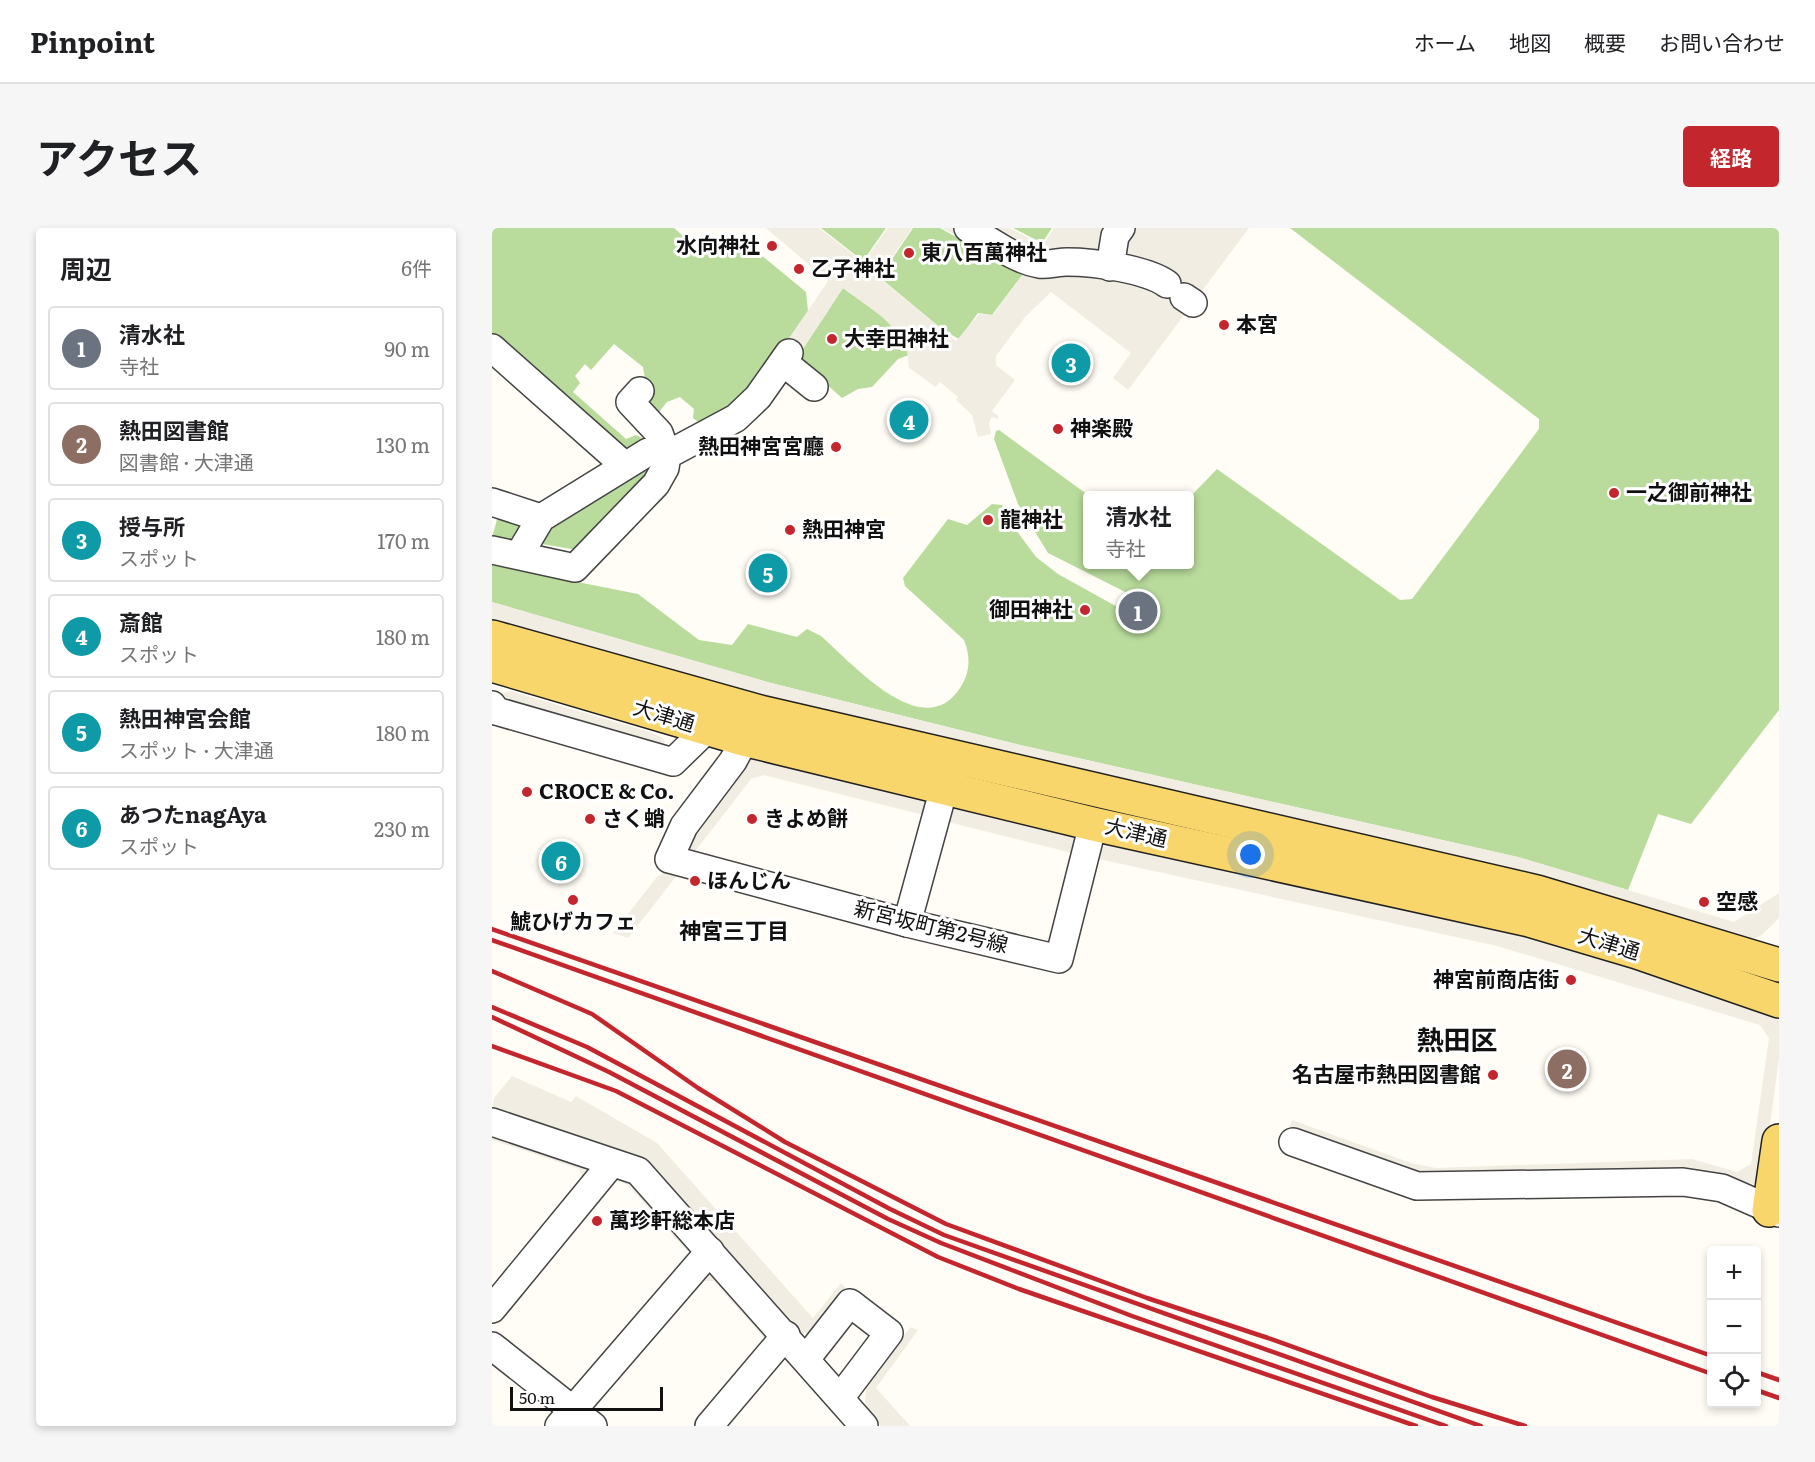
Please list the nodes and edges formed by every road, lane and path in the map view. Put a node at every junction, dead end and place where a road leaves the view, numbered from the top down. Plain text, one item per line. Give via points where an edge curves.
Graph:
1 (968, 228) edge
2 (1120, 228) edge
3 (1110, 267) junction
4 (1181, 295) dead end
5 (492, 348) edge
6 (814, 387) dead end
7 (640, 391) dead end
8 (667, 455) junction
9 (624, 465) junction
10 (492, 502) edge
11 (541, 518) junction
12 (492, 550) edge
13 (519, 555) junction
14 (492, 638) edge
15 (492, 665) edge
16 (492, 705) edge
17 (760, 712) junction
18 (707, 729) junction
19 (743, 740) junction
20 (944, 788) junction
21 (1093, 824) junction
22 (907, 923) junction
23 (1779, 965) edge
24 (1779, 1000) edge
25 (492, 1122) edge
26 (1293, 1142) dead end
27 (1779, 1142) edge
28 (612, 1163) junction
29 (1774, 1211) edge
30 (710, 1251) junction
31 (492, 1309) edge
32 (786, 1335) junction
33 (492, 1346) edge
34 (806, 1359) junction
35 (840, 1398) junction
36 (575, 1421) edge
37 (709, 1426) edge
38 (864, 1426) edge

1 - 3 street via 1039,264 1068,262
2 - 3 street
3 - 4 street via 1155,276
5 - 9 street
6 - 8 street via 786,358 758,397 736,418
7 - 8 street via 630,402 659,433
8 - 9 street via 648,452
8 - 13 street via 656,484 575,568
9 - 11 street
10 - 11 street
11 - 13 street
12 - 13 street
14 - 17 main road, 大津通
15 - 18 main road, 大津通
16 - 18 street via 496,711 673,762
17 - 19 street
17 - 23 main road, 大津通 via 1537,892
18 - 19 main road, 大津通
19 - 20 main road, 大津通
19 - 22 street, 新宮坂町第2号線 via 733,761 684,826 669,859
20 - 21 main road, 大津通
20 - 22 street
21 - 22 street, 新宮坂町第2号線 via 1059,959
21 - 24 main road, 大津通 via 1529,920
25 - 28 street
26 - 29 street via 1417,1186 1683,1182 1722,1188
27 - 29 main road
28 - 30 street via 638,1172
28 - 31 street
30 - 32 street
30 - 36 street
32 - 34 street
32 - 37 street
33 - 36 street
34 - 35 street
34 - 35 street via 850,1303 889,1333
35 - 38 street

